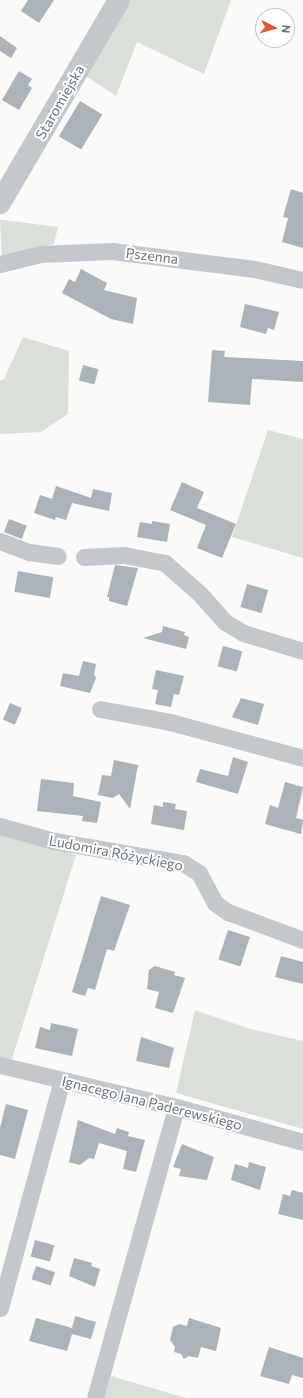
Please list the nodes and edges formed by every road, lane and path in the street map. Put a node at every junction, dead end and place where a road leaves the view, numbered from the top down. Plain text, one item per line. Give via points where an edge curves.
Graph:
1 (119, 0) edge
2 (0, 203) edge
3 (0, 264) edge
4 (303, 280) edge
5 (0, 541) edge
6 (58, 556) dead end
7 (84, 557) dead end
8 (303, 651) edge
9 (100, 709) dead end
10 (303, 758) edge
11 (0, 826) edge
12 (303, 940) edge
13 (0, 1066) edge
14 (62, 1080) junction
15 (176, 1107) junction
16 (303, 1142) edge
17 (0, 1308) edge
18 (95, 1398) edge

1 - 2 street, Staromiejska
3 - 4 street, Pszenna via 41,254 112,251 255,269
5 - 6 street via 29,552
7 - 8 street via 124,555 165,563 225,622 243,633
9 - 10 street via 170,722
11 - 12 street, Ludomira Różyckiego via 54,841 183,863 199,873 215,903 228,912
13 - 14 street, Ignacego Jana Paderewskiego
14 - 15 street, Ignacego Jana Paderewskiego
14 - 17 street
15 - 16 street, Ignacego Jana Paderewskiego
15 - 18 street

